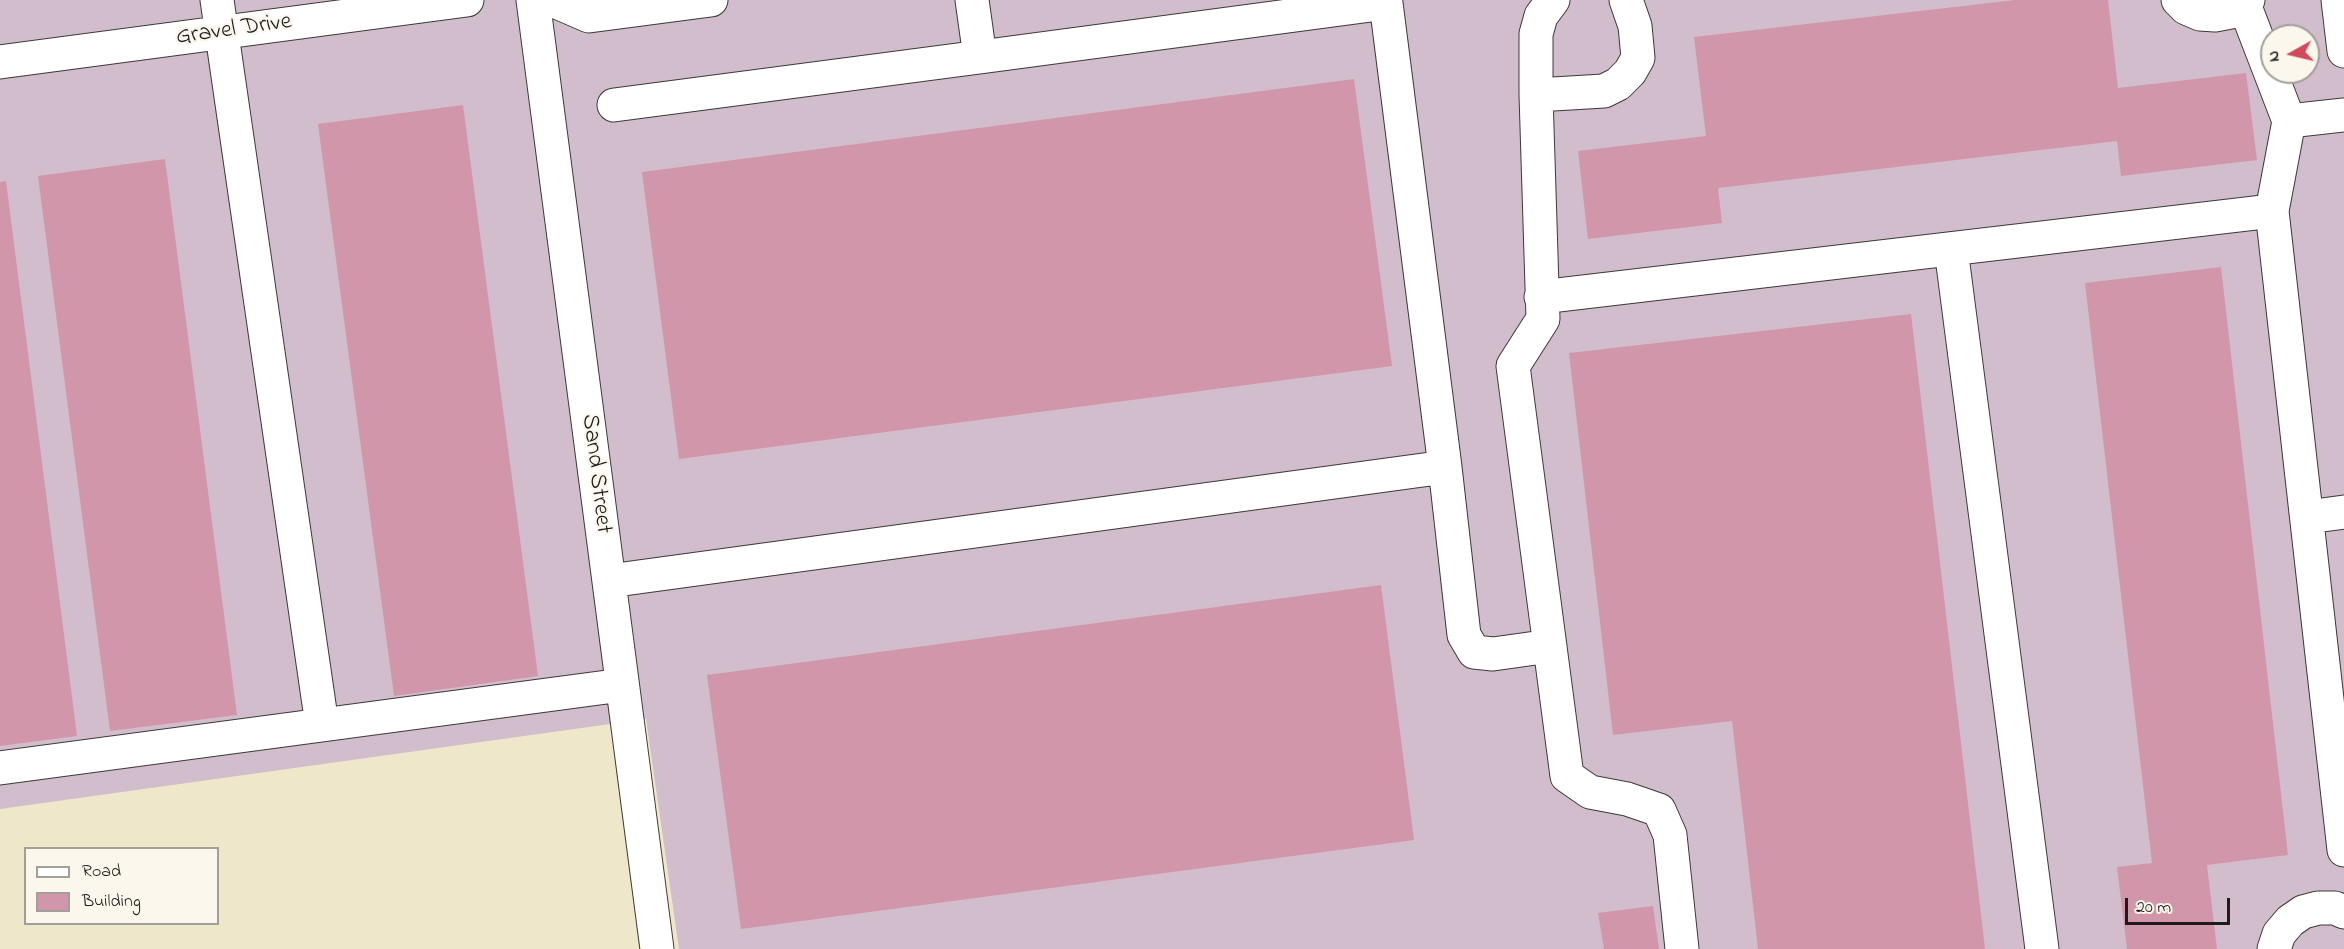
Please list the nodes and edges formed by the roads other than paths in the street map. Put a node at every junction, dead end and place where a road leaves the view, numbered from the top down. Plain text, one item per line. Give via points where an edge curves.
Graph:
1 (217, 0) edge
2 (467, 0) edge
3 (533, 0) edge
4 (552, 0) edge
5 (711, 0) edge
6 (972, 0) edge
7 (1553, 0) edge
8 (1626, 0) edge
9 (2178, 0) edge
10 (2338, 0) edge
11 (2246, 2) edge
12 (222, 33) junction
13 (2344, 51) edge
14 (980, 57) junction
15 (0, 62) edge
16 (1536, 95) junction
17 (614, 105) dead end
18 (2344, 115) edge
19 (2289, 121) junction
20 (2272, 211) junction
21 (1950, 249) junction
22 (1541, 297) junction
23 (1445, 467) junction
24 (2344, 512) edge
25 (2307, 517) junction
26 (609, 582) junction
27 (1550, 646) junction
28 (622, 686) junction
29 (322, 725) junction
30 (0, 768) edge
31 (2344, 850) edge
32 (2344, 912) edge
33 (657, 949) edge
34 (1682, 949) edge
35 (2042, 949) edge
36 (2274, 949) edge

1 - 12 street
2 - 12 street, Gravel Drive
3 - 26 street, Sand Street
4 - 5 street via 589,16
6 - 14 street
7 - 16 street via 1541,16 1536,34
8 - 16 street via 1635,26 1638,58 1630,72 1604,91
9 - 11 street via 2200,14 2215,15 2231,12
10 - 13 street
11 - 19 street
12 - 15 street, Gravel Drive
12 - 29 street
14 - 17 street
14 - 23 street via 1386,3
16 - 22 street
18 - 19 street
19 - 20 street
20 - 21 street
20 - 25 street
21 - 22 street
21 - 35 street
22 - 27 street via 1543,319 1513,366
23 - 26 street
23 - 27 street via 1464,635 1474,652 1493,654
24 - 25 street
25 - 31 street
26 - 28 street, Sand Street
27 - 34 street via 1568,776 1590,792 1659,810 1670,835
28 - 29 street
28 - 33 street, Sand Street
29 - 30 street
32 - 36 street via 2335,908 2303,912 2279,934

